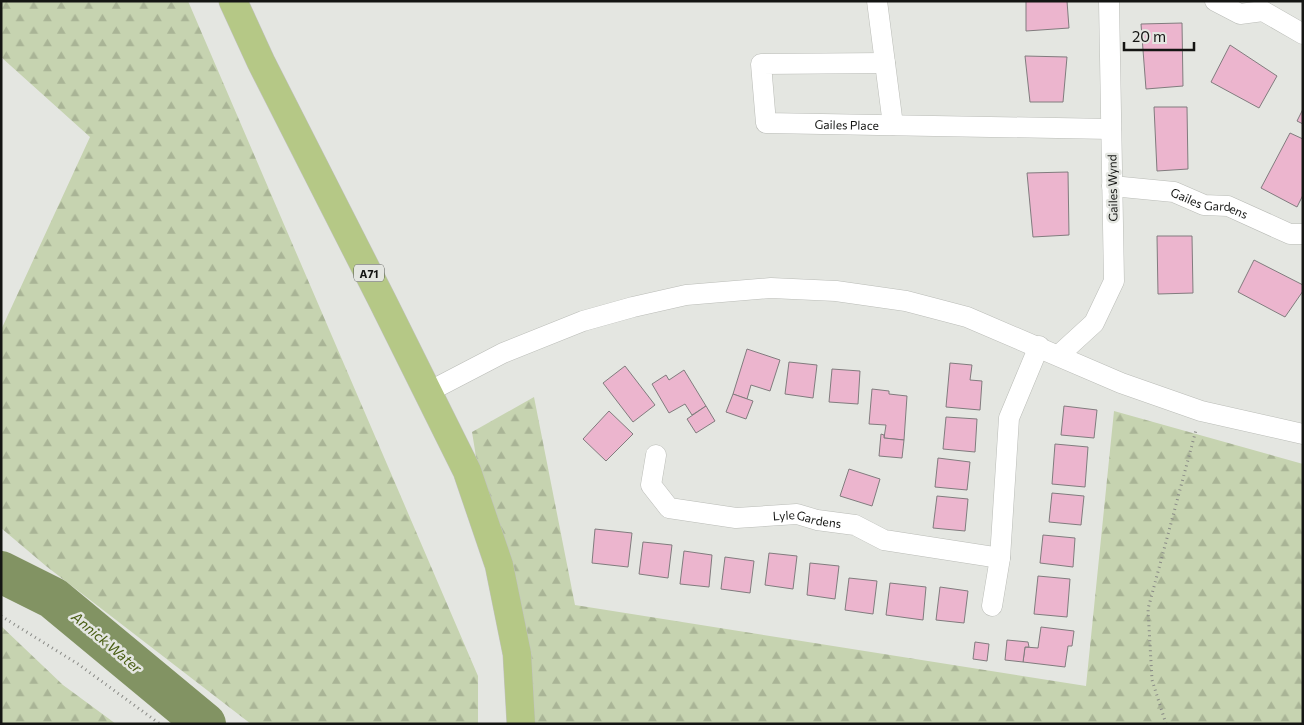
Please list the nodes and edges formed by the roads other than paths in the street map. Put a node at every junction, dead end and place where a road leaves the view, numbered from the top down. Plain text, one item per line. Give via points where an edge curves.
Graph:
1 (232, 1) edge
2 (877, 1) edge
3 (1109, 1) edge
4 (1215, 1) edge
5 (1303, 34) edge
6 (885, 63) junction
7 (894, 125) junction
8 (1110, 128) junction
9 (1112, 186) junction
10 (1303, 234) edge
11 (1039, 346) junction
12 (1059, 355) junction
13 (428, 392) junction
14 (1303, 434) edge
15 (656, 454) dead end
16 (1000, 558) junction
17 (992, 606) dead end
18 (521, 724) edge

1 - 13 main road, A71
2 - 6 street
3 - 8 street, Gailes Wynd
4 - 5 street via 1240,14 1263,11
6 - 7 street
6 - 7 street, Gailes Place via 761,64 766,123
7 - 8 street, Gailes Place
8 - 9 street, Gailes Wynd
9 - 10 street, Gailes Gardens via 1174,192 1204,205 1228,206 1290,234
9 - 12 street, Gailes Wynd via 1114,281 1094,323
11 - 12 street
11 - 13 street via 967,317 906,301 836,291 771,288 686,296 583,321 503,353
11 - 16 street via 1009,418
12 - 14 street via 1122,383 1201,411
13 - 18 main road, A71 via 467,471 499,565 517,654
15 - 16 street, Lyle Gardens via 651,485 669,508 736,518 797,514 855,525 884,540
16 - 17 street

